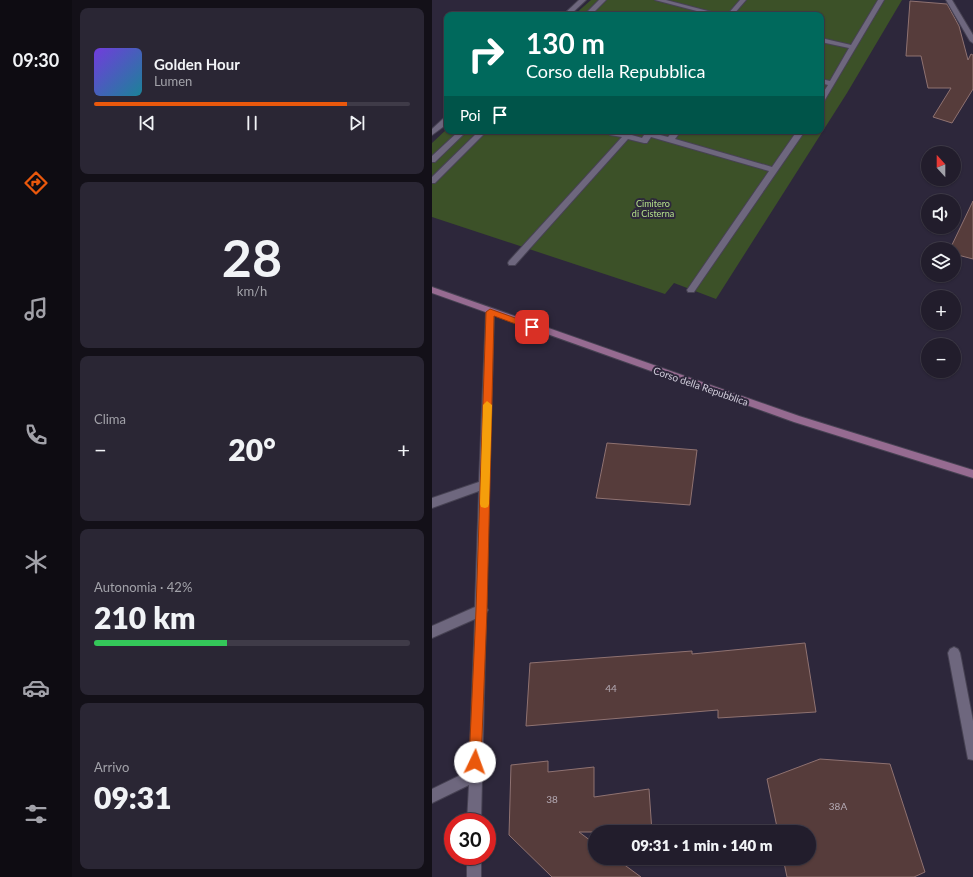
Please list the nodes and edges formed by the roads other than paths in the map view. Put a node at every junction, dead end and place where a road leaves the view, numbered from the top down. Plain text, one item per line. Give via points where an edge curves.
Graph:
1 (582, 0) edge
2 (603, 0) edge
3 (658, 0) edge
4 (743, 0) edge
5 (881, 0) edge
6 (949, 0) edge
7 (569, 12) edge
8 (590, 12) edge
9 (708, 12) edge
10 (733, 12) edge
11 (824, 41) edge
12 (973, 41) edge
13 (853, 48) junction
14 (824, 83) edge
15 (832, 84) junction
16 (824, 97) edge
17 (444, 123) edge
18 (432, 133) edge
19 (460, 134) edge
20 (480, 134) edge
21 (618, 134) edge
22 (675, 134) edge
23 (799, 134) edge
24 (627, 136) junction
25 (670, 140) junction
26 (432, 160) edge
27 (774, 170) junction
28 (432, 181) edge
29 (512, 263) dead end
30 (432, 290) edge
31 (691, 290) dead end
32 (490, 312) junction
33 (973, 474) edge
34 (485, 484) junction
35 (432, 503) edge
36 (482, 610) junction
37 (432, 632) edge
38 (954, 653) dead end
39 (973, 754) edge
40 (474, 775) junction
41 (432, 796) edge
42 (474, 813) edge
43 (474, 865) edge
44 (474, 877) edge

1 - 7 street
2 - 8 street
3 - 9 street
4 - 10 street
5 - 13 street
6 - 12 street
11 - 13 street
13 - 15 street
14 - 15 street
15 - 16 street
17 - 18 street
19 - 26 street
20 - 28 street
21 - 24 street
22 - 25 street
23 - 27 street
24 - 25 street via 644,141 649,134
24 - 29 street
25 - 27 street
27 - 31 street
30 - 32 street, Corso della Repubblica
32 - 33 street, Corso della Repubblica via 810,424
32 - 34 street
34 - 35 street
34 - 36 street
36 - 37 street
36 - 40 street
38 - 39 street
40 - 41 street
40 - 42 street
43 - 44 street

